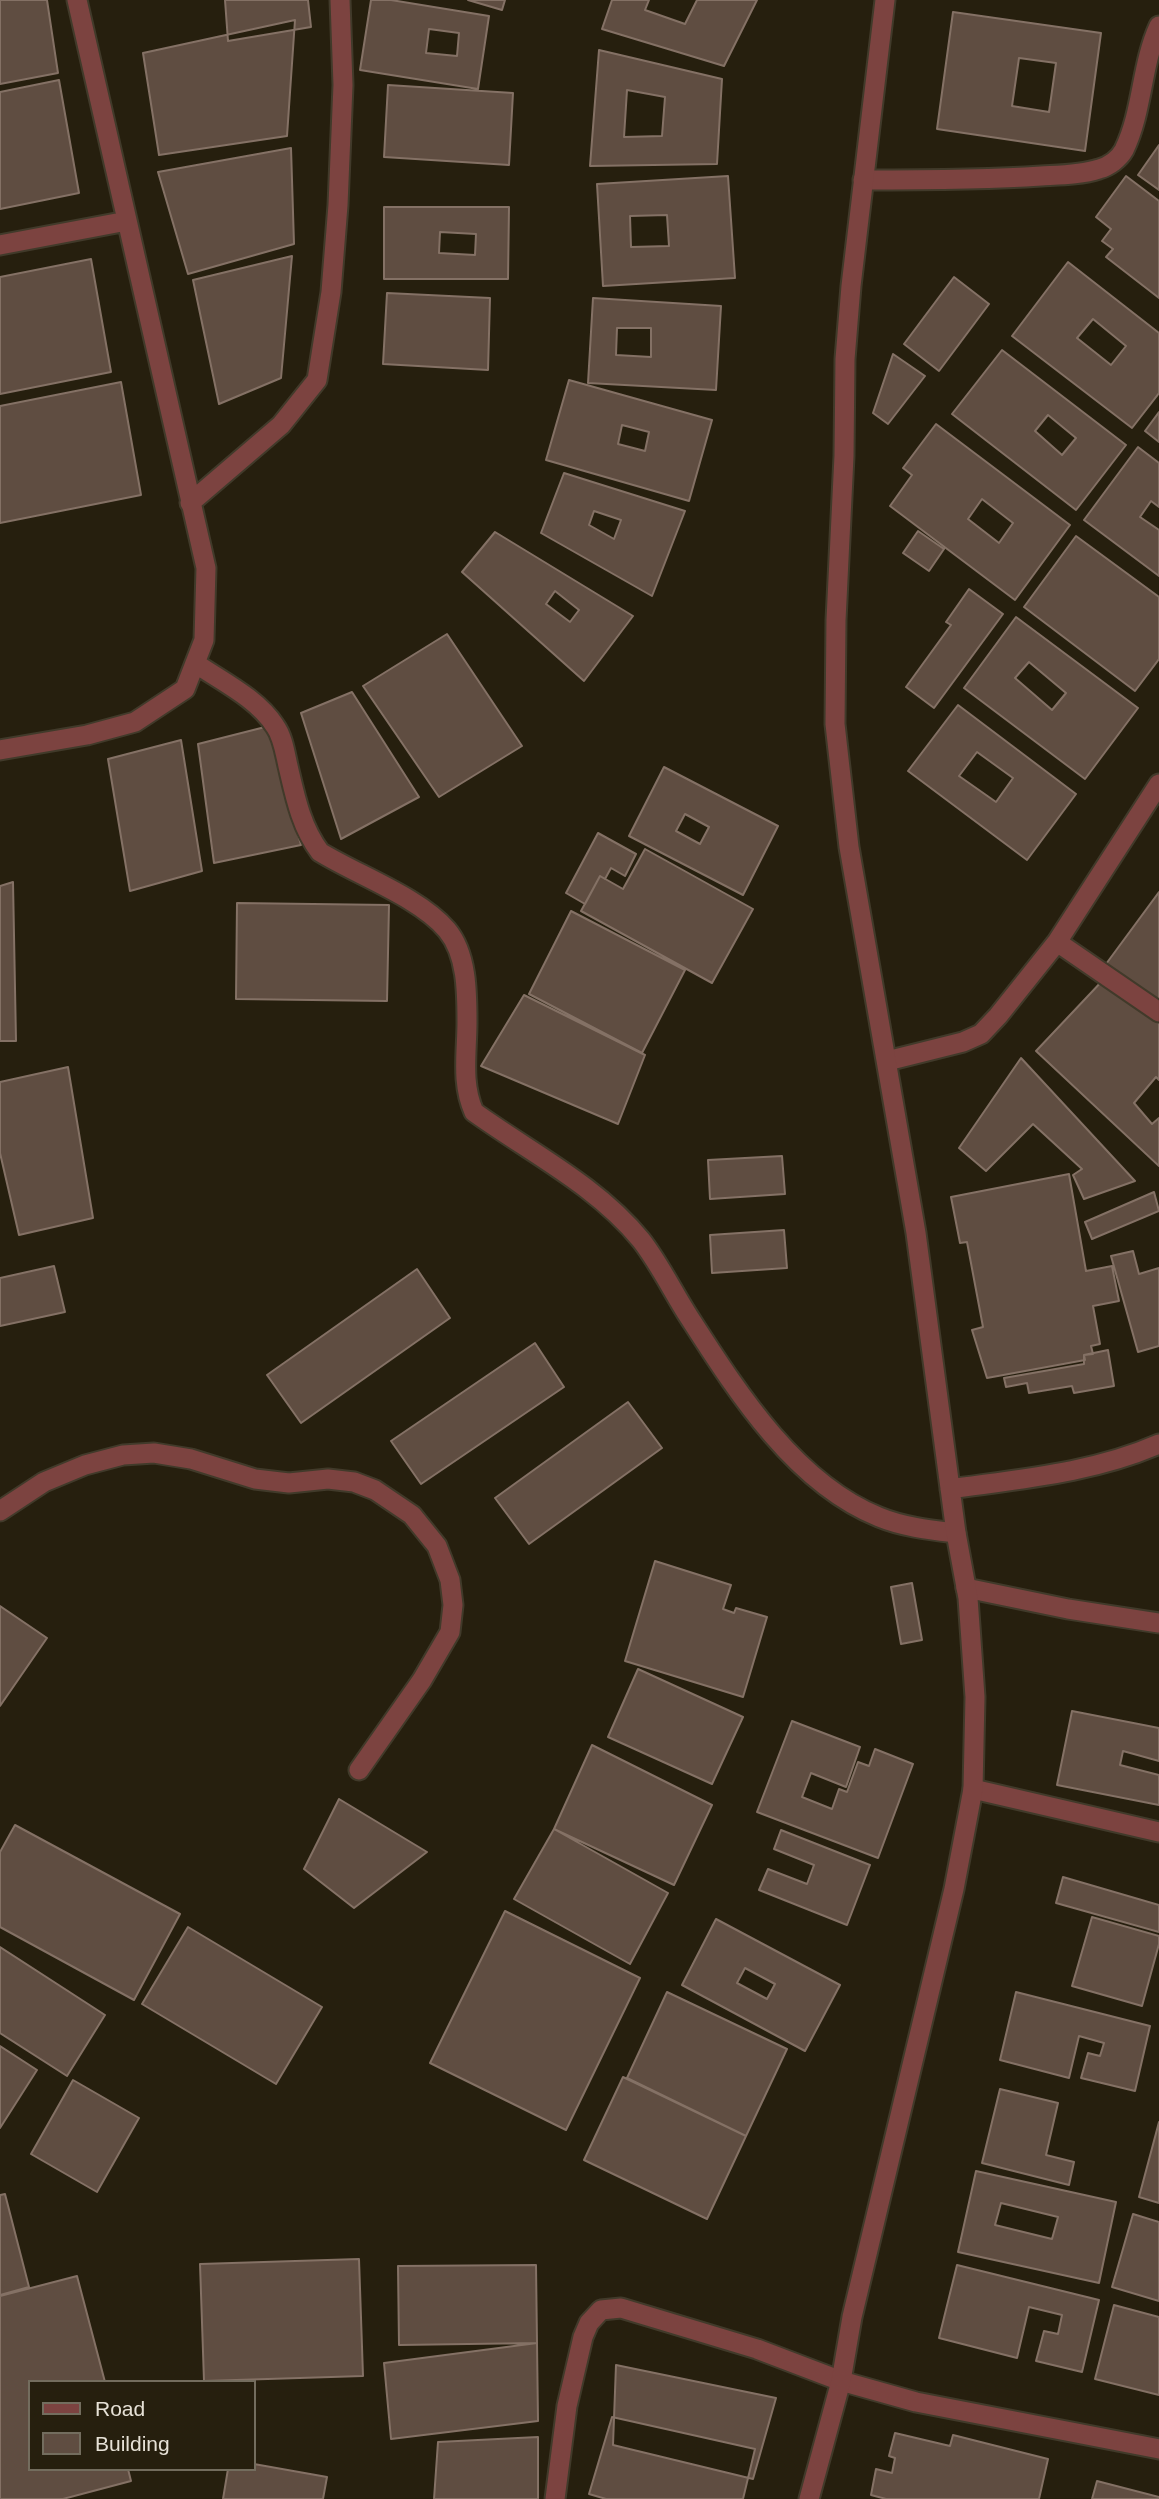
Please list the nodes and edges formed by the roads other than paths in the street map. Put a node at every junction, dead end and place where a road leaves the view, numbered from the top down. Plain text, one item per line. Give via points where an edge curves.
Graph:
1 (77, 0) edge
2 (340, 0) edge
3 (885, 0) edge
4 (1159, 26) edge
5 (863, 180) junction
6 (127, 220) junction
7 (0, 245) edge
8 (190, 503) junction
9 (195, 663) junction
10 (0, 750) edge
11 (1159, 784) edge
12 (1057, 942) junction
13 (1159, 1012) edge
14 (887, 1061) junction
15 (1159, 1444) edge
16 (950, 1489) junction
17 (0, 1511) edge
18 (956, 1533) junction
19 (966, 1588) junction
20 (1159, 1623) edge
21 (359, 1770) dead end
22 (973, 1789) junction
23 (1159, 1832) edge
24 (841, 2381) junction
25 (1159, 2449) edge
26 (555, 2499) edge
27 (808, 2499) edge

1 - 6 street
2 - 8 street via 343,85 338,205 317,380 281,425
3 - 5 street
4 - 5 street via 1124,151 1098,170 997,179
5 - 14 street via 845,359 835,724 849,847
6 - 7 street
6 - 8 street
8 - 9 street via 206,568 204,640
9 - 10 street via 186,689 135,722
9 - 18 street via 258,706 275,726 309,837 320,852 422,908 447,930 460,956 466,984 465,1074 474,1112 592,1191 641,1241 746,1404 800,1464 841,1498 881,1518
11 - 12 street
12 - 13 street
12 - 14 street via 981,1034
14 - 16 street via 916,1233
15 - 16 street via 1059,1473
16 - 18 street
17 - 21 street via 44,1482 85,1465 154,1453 255,1479 354,1482 412,1515 437,1546 450,1580 450,1632
18 - 19 street
19 - 20 street
19 - 22 street via 975,1697
22 - 23 street
22 - 24 street
24 - 25 street via 916,2402
24 - 26 street via 757,2348 634,2311 601,2310 583,2337 567,2406
24 - 27 street

